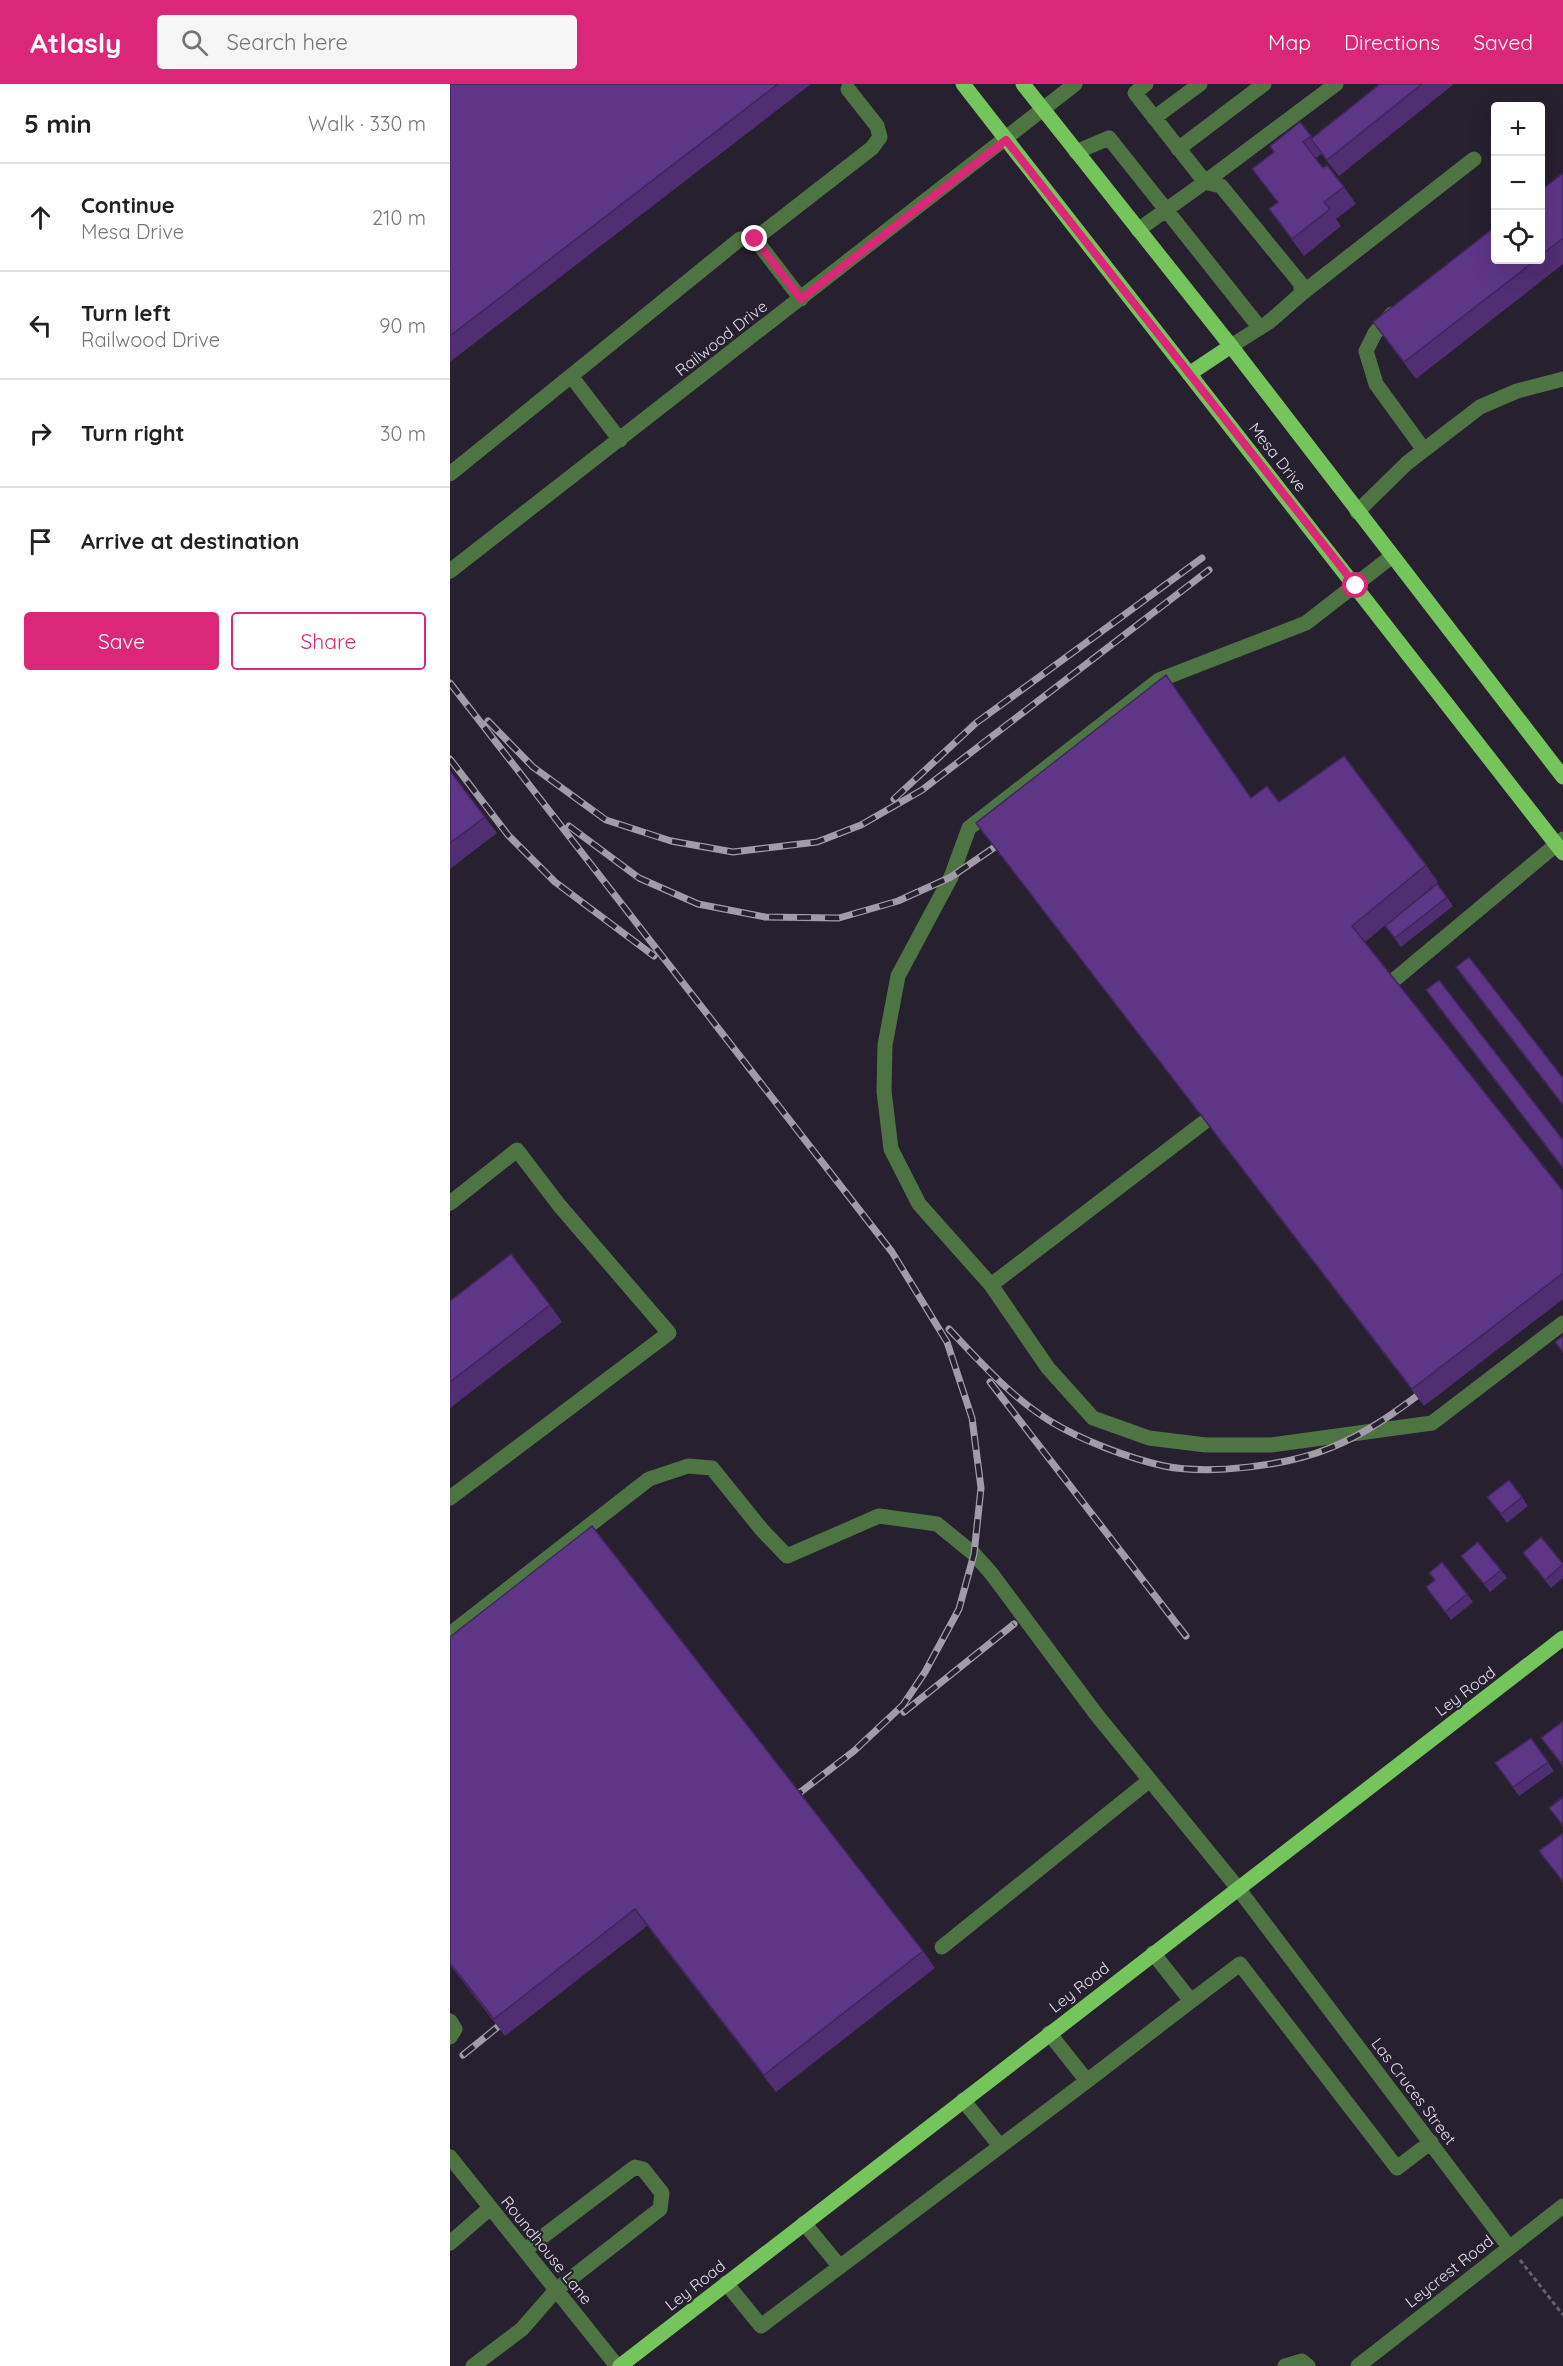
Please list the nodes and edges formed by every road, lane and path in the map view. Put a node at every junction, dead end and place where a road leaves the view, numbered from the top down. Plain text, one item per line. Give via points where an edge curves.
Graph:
1 (963, 84) edge
2 (1023, 84) edge
3 (1075, 84) edge
4 (1146, 84) edge
5 (1200, 84) edge
6 (1264, 84) edge
7 (1335, 84) edge
8 (848, 89) dead end
9 (1044, 111) junction
10 (1154, 118) junction
11 (1006, 140) junction
12 (1178, 149) junction
13 (1076, 152) junction
14 (1474, 159) dead end
15 (1204, 182) junction
16 (1165, 209) junction
17 (1138, 230) junction
18 (755, 239) junction
19 (1301, 294) junction
20 (801, 299) junction
21 (1401, 306) edge
22 (1260, 328) junction
23 (1231, 346) junction
24 (1189, 374) junction
25 (572, 376) junction
26 (1563, 379) edge
27 (620, 440) junction
28 (1424, 450) junction
29 (450, 474) edge
30 (1357, 512) junction
31 (1391, 557) junction
32 (450, 572) edge
33 (1356, 586) junction
34 (1563, 777) edge
35 (1561, 846) edge
36 (1394, 980) edge
37 (1203, 1123) edge
38 (450, 1203) edge
39 (991, 1285) junction
40 (1563, 1323) edge
41 (450, 1498) edge
42 (450, 1634) edge
43 (1563, 1638) edge
44 (1150, 1780) junction
45 (1237, 1887) junction
46 (942, 1947) dead end
47 (1153, 1953) junction
48 (1191, 2001) junction
49 (450, 2021) edge
50 (1049, 2033) junction
51 (450, 2037) edge
52 (1087, 2081) junction
53 (963, 2100) junction
54 (1431, 2142) junction
55 (1000, 2146) junction
56 (450, 2157) edge
57 (1563, 2206) edge
58 (490, 2208) junction
59 (804, 2223) junction
60 (450, 2242) edge
61 (1509, 2247) junction
62 (525, 2250) junction
63 (840, 2267) junction
64 (726, 2283) junction
65 (556, 2290) junction
66 (1563, 2315) edge
67 (473, 2366) edge
68 (618, 2366) edge
69 (1285, 2366) edge
70 (1308, 2366) edge
71 (1358, 2366) edge

1 - 11 main road, Mesa Drive
2 - 9 main road, Mesa Drive
3 - 9 street, Railwood Drive
4 - 10 street via 1135,93
5 - 10 street
6 - 12 street
7 - 15 street
8 - 18 street via 877,126 880,137 872,148
9 - 11 street, Railwood Drive
9 - 13 main road, Mesa Drive
10 - 12 street
11 - 20 street, Railwood Drive
11 - 24 main road, Mesa Drive
12 - 15 street
13 - 16 street via 1109,138
13 - 17 main road, Mesa Drive
14 - 19 street
15 - 16 street
15 - 19 street via 1221,186 1301,284
16 - 17 street
16 - 22 street
17 - 23 main road, Mesa Drive
18 - 20 street
18 - 25 street via 740,240
19 - 22 street
20 - 27 street, Railwood Drive
21 - 28 street via 1383,322 1366,351 1376,384
22 - 23 street
23 - 24 main road
23 - 30 main road, Mesa Drive
24 - 33 main road, Mesa Drive
25 - 27 street
25 - 29 street
26 - 28 street via 1517,391 1480,407
27 - 32 street, Railwood Drive
28 - 30 street
30 - 31 main road, Mesa Drive
31 - 33 street
31 - 34 main road, Mesa Drive
33 - 35 main road, Mesa Drive
33 - 39 street via 1306,623 1159,680 969,828 951,877 898,976 885,1046 884,1090 891,1149 919,1204
35 - 36 street
37 - 39 street
38 - 41 street via 517,1149 559,1205 669,1333
39 - 40 street via 1048,1368 1093,1418 1149,1437 1206,1445 1271,1445 1432,1423
42 - 44 street, Las Cruces Street via 649,1479 688,1466 712,1468 787,1556 879,1516 937,1524 991,1573 1095,1714
43 - 45 main road, Ley Road
44 - 45 street, Las Cruces Street
44 - 46 street
45 - 47 main road, Ley Road
45 - 54 street, Las Cruces Street
47 - 48 street
47 - 50 main road, Ley Road
48 - 52 street
48 - 54 street via 1240,1964 1397,2168
49 - 51 street via 455,2029
50 - 52 street
50 - 53 main road, Ley Road
52 - 55 street
53 - 55 street
53 - 59 main road, Ley Road
54 - 61 street, Las Cruces Street
55 - 63 street
56 - 58 street, Roundhouse Lane
57 - 61 street, Leycrest Road
58 - 60 street
58 - 62 street, Roundhouse Lane
59 - 63 street
59 - 64 main road, Ley Road
61 - 66 path
61 - 71 street, Leycrest Road
62 - 65 street, Roundhouse Lane
62 - 65 street via 635,2167 643,2169 662,2193 660,2209
63 - 64 street via 761,2326
64 - 68 main road, Ley Road
65 - 67 street via 522,2329
65 - 68 street, Roundhouse Lane
69 - 70 street via 1302,2361

